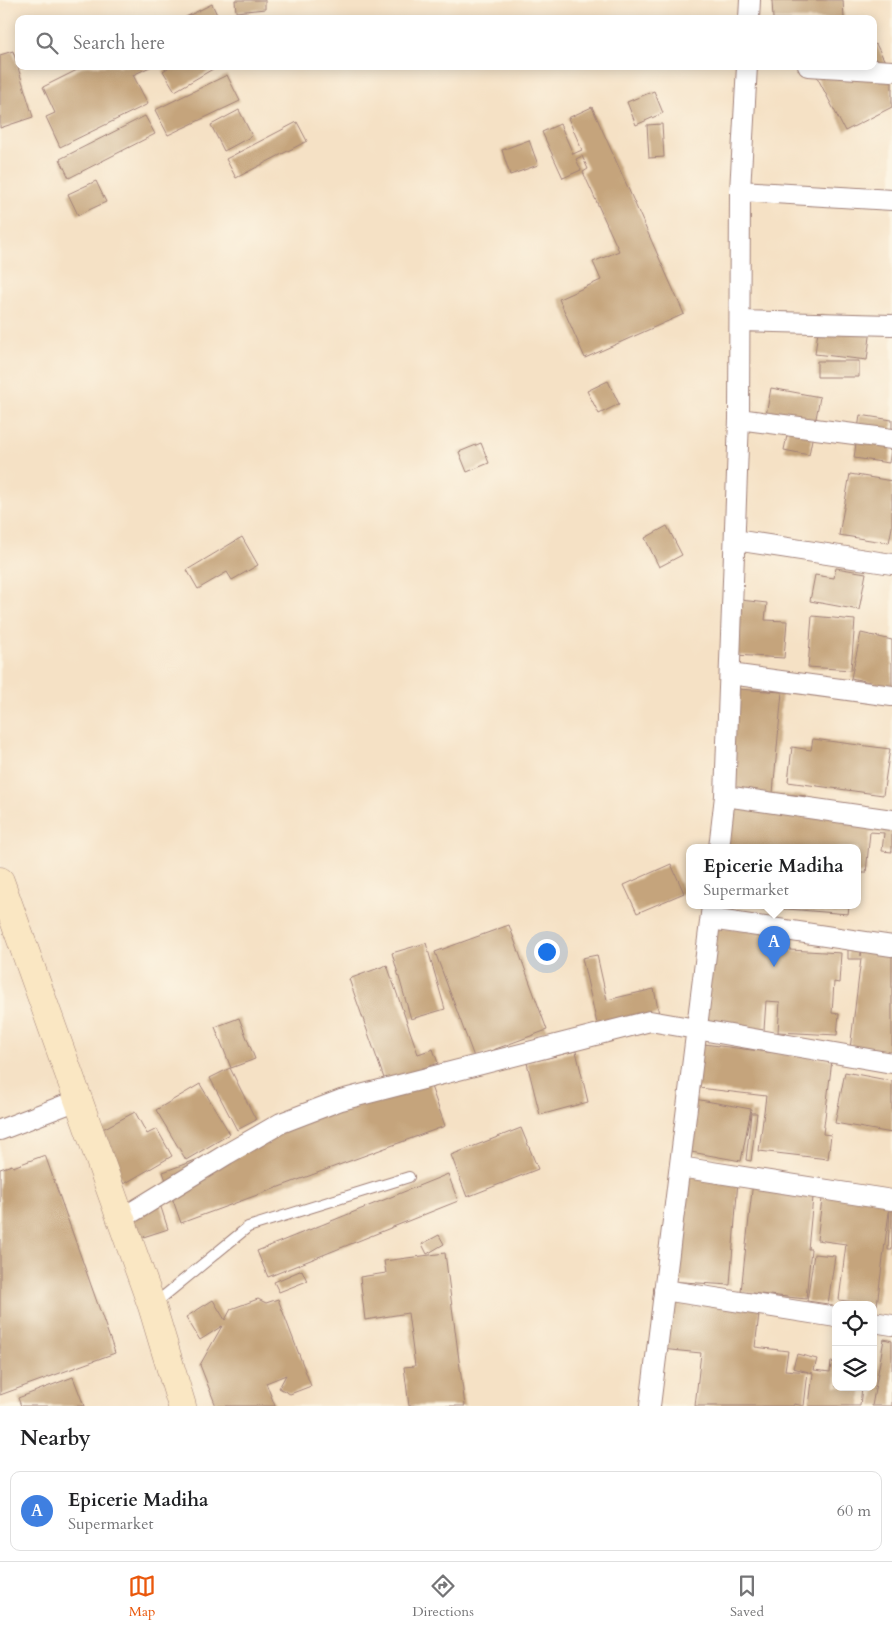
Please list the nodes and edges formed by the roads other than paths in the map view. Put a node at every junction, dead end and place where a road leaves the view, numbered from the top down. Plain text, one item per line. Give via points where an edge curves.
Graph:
1 (750, 0) edge
2 (749, 15) edge
3 (747, 70) edge
4 (875, 70) edge
5 (892, 71) edge
6 (740, 192) junction
7 (892, 200) edge
8 (740, 321) junction
9 (892, 325) edge
10 (739, 419) junction
11 (892, 439) edge
12 (735, 540) junction
13 (892, 564) edge
14 (730, 674) junction
15 (892, 696) edge
16 (725, 796) junction
17 (892, 820) edge
18 (719, 844) edge
19 (0, 881) edge
20 (711, 912) edge
21 (892, 946) edge
22 (696, 1029) junction
23 (892, 1063) edge
24 (78, 1100) junction
25 (0, 1130) edge
26 (680, 1167) junction
27 (409, 1177) dead end
28 (892, 1200) edge
29 (120, 1218) junction
30 (664, 1290) junction
31 (152, 1306) junction
32 (832, 1316) edge
33 (877, 1323) edge
34 (892, 1325) edge
35 (182, 1406) edge
36 (650, 1406) edge

1 - 2 street
3 - 6 street
4 - 5 street
6 - 7 street
6 - 8 street
8 - 9 street
8 - 10 street
10 - 11 street
10 - 12 street
12 - 13 street
12 - 14 street
14 - 15 street
14 - 16 street
16 - 17 street
16 - 18 street
19 - 24 street
20 - 21 street
20 - 22 street
22 - 23 street
22 - 26 street
22 - 29 street via 650,1021 341,1100 281,1123
24 - 25 street
24 - 29 street
26 - 28 street
26 - 30 street
27 - 31 lane via 248,1227
29 - 31 street
30 - 32 street
30 - 36 street
31 - 35 street
33 - 34 street

